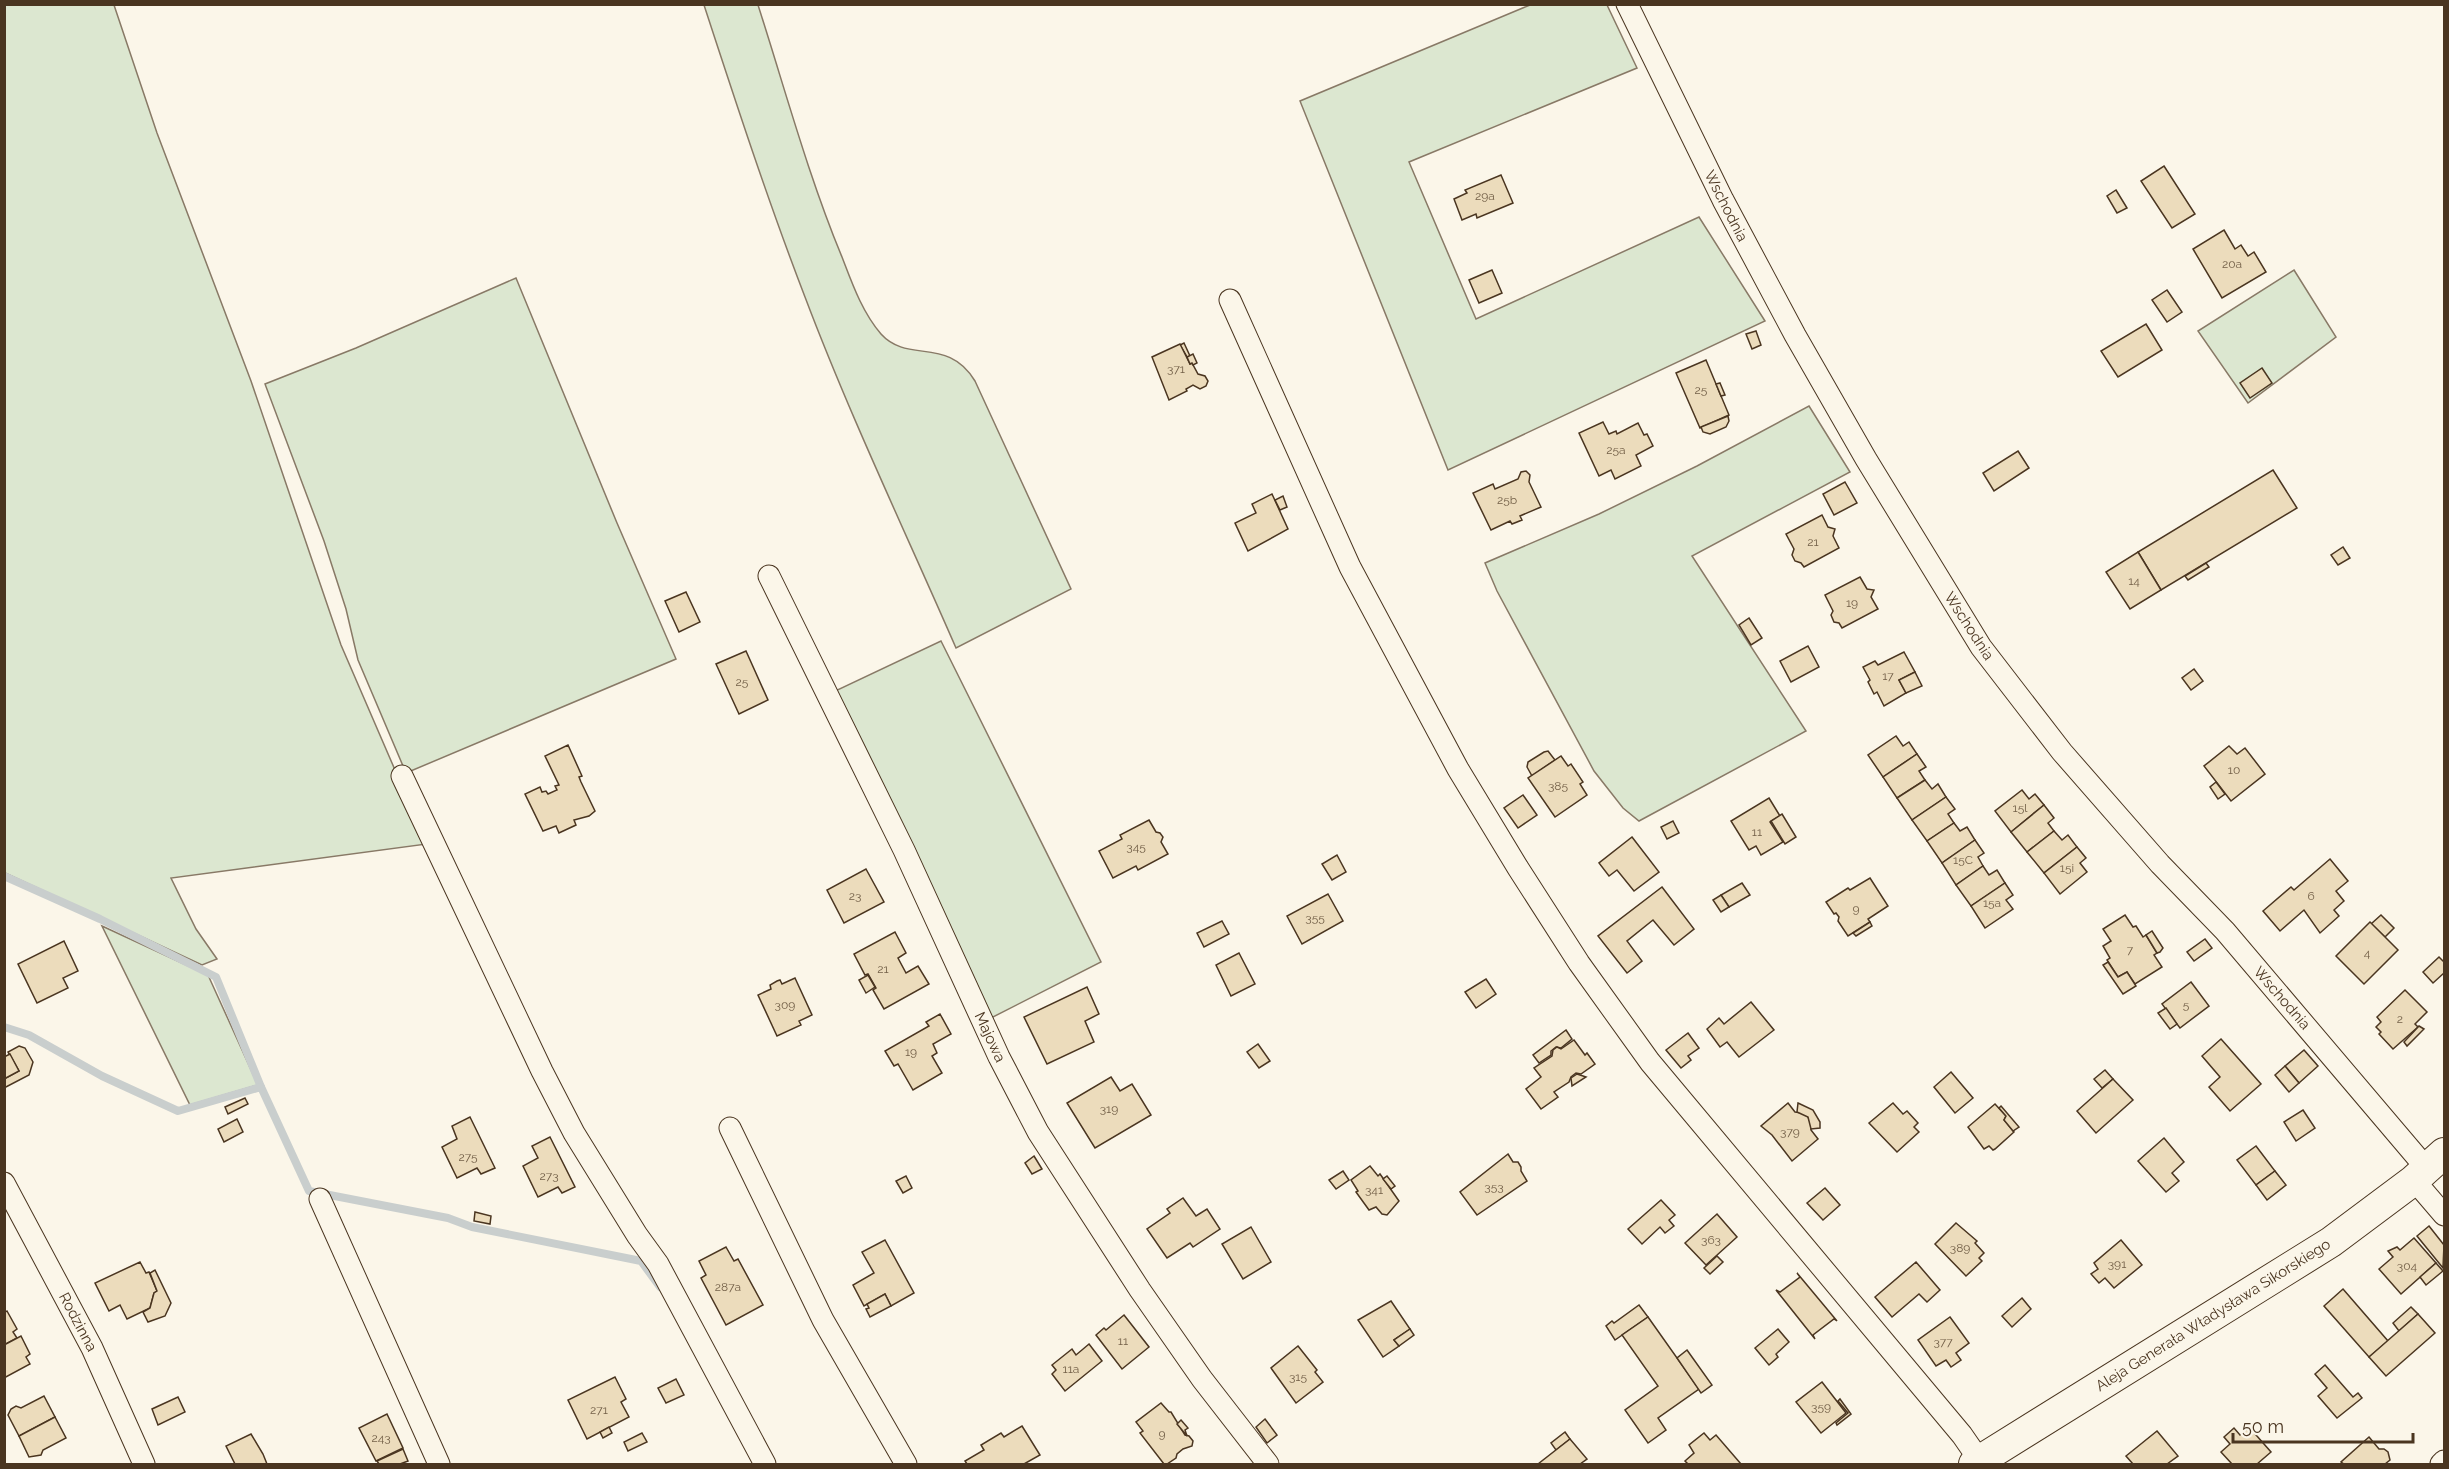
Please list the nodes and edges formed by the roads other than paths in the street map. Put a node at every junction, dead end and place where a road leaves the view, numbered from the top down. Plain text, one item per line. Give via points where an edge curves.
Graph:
1 (1627, 4) edge
2 (1230, 300) dead end
3 (769, 576) dead end
4 (402, 776) dead end
5 (730, 1128) dead end
6 (2428, 1167) edge
7 (4, 1183) edge
8 (320, 1199) dead end
9 (2445, 1215) edge
10 (1977, 1463) edge
11 (144, 1464) edge
12 (439, 1464) edge
13 (765, 1464) edge
14 (906, 1464) edge
15 (1268, 1464) edge

1 - 6 street, Wschodnia via 1723,200 1800,344 1981,647 2062,752 2224,931
2 - 10 street via 1350,567 1458,769 1579,963 1650,1062 1962,1435
3 - 15 street, Majowa via 1038,1132 1146,1299
4 - 13 street via 574,1133 658,1264
5 - 14 street via 823,1320
6 - 9 street, Wschodnia
6 - 10 main road, Aleja Generała Władysława Sikorskiego via 2331,1242
7 - 11 street, Rodzinna via 92,1348
8 - 12 street

